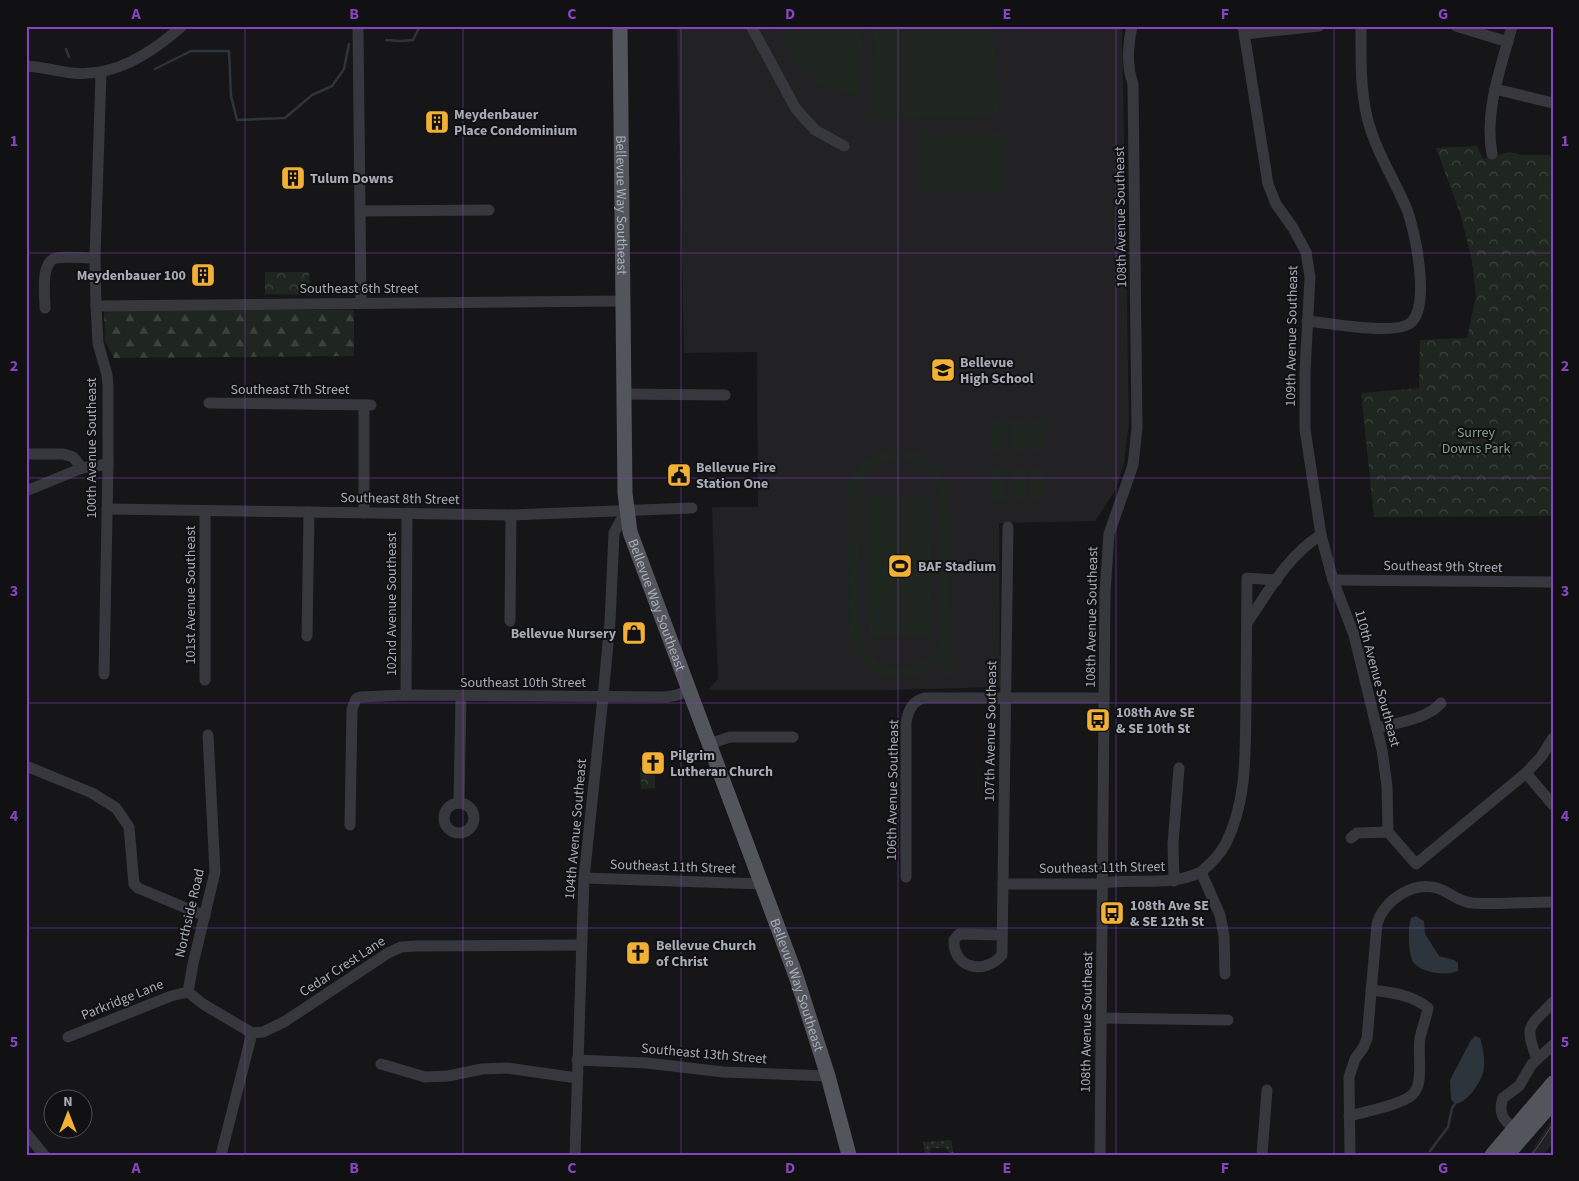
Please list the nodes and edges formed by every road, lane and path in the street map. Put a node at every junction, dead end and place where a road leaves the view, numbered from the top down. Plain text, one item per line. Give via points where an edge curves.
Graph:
1 (182, 26) edge
2 (358, 26) edge
3 (620, 26) edge
4 (751, 26) edge
5 (1319, 26) edge
6 (1361, 26) edge
7 (1456, 26) edge
8 (1512, 26) edge
9 (1132, 27) edge
10 (1244, 30) edge
11 (1508, 42) junction
12 (26, 66) edge
13 (101, 73) junction
14 (1495, 89) junction
15 (1553, 103) edge
16 (844, 146) dead end
17 (1492, 154) dead end
18 (489, 210) dead end
19 (360, 211) junction
20 (95, 258) junction
21 (623, 301) junction
22 (361, 303) junction
23 (96, 306) junction
24 (45, 308) dead end
25 (1308, 321) junction
26 (624, 394) junction
27 (725, 395) dead end
28 (209, 403) dead end
29 (26, 454) edge
30 (108, 464) junction
31 (82, 468) junction
32 (26, 491) edge
33 (692, 508) dead end
34 (107, 509) junction
35 (204, 511) junction
36 (626, 511) junction
37 (309, 512) junction
38 (364, 513) junction
39 (406, 513) junction
40 (511, 515) junction
41 (1008, 527) dead end
42 (1320, 535) junction
43 (1277, 580) junction
44 (1334, 580) junction
45 (1553, 582) edge
46 (510, 621) dead end
47 (1247, 623) junction
48 (308, 636) dead end
49 (104, 674) dead end
50 (205, 680) dead end
51 (690, 690) junction
52 (406, 695) junction
53 (461, 696) junction
54 (604, 697) junction
55 (1004, 697) junction
56 (1104, 698) junction
57 (1441, 703) dead end
58 (1377, 728) junction
59 (208, 735) dead end
60 (793, 737) dead end
61 (1553, 738) edge
62 (709, 744) junction
63 (26, 766) edge
64 (1179, 768) dead end
65 (1526, 773) junction
66 (459, 803) dead end
67 (1553, 805) edge
68 (350, 825) dead end
69 (1388, 832) junction
70 (1352, 838) dead end
71 (1201, 872) junction
72 (906, 876) dead end
73 (584, 878) junction
74 (1174, 881) junction
75 (1103, 883) junction
76 (762, 884) junction
77 (1003, 884) junction
78 (1553, 902) edge
79 (205, 916) junction
80 (1002, 934) junction
81 (581, 945) junction
82 (1225, 974) dead end
83 (1371, 990) junction
84 (188, 992) junction
85 (1553, 1002) edge
86 (1102, 1018) junction
87 (1228, 1020) dead end
88 (252, 1032) junction
89 (68, 1037) dead end
90 (1553, 1045) edge
91 (1536, 1059) junction
92 (578, 1060) junction
93 (382, 1064) dead end
94 (828, 1076) junction
95 (577, 1078) junction
96 (1553, 1082) edge
97 (1267, 1090) dead end
98 (1553, 1102) edge
99 (1349, 1116) junction
100 (1515, 1128) junction
101 (26, 1133) edge
102 (44, 1155) edge
103 (221, 1155) edge
104 (575, 1155) edge
105 (849, 1155) edge
106 (1100, 1155) edge
107 (1262, 1155) edge
108 (1350, 1155) edge
109 (1492, 1155) edge
110 (1507, 1155) edge

1 - 13 street via 143,56
2 - 19 street
3 - 21 main road, Bellevue Way Southeast
4 - 16 street via 796,109 815,130
5 - 10 street
6 - 25 street via 1362,90 1367,119 1378,151 1407,208 1418,252 1420,303 1409,324 1393,329
7 - 11 street
8 - 11 street
9 - 56 street, 108th Avenue Southeast via 1128,36 1129,73 1133,84 1137,428 1133,465 1111,524 1107,547
10 - 25 street, 109th Avenue Southeast via 1270,189 1276,204 1301,241 1309,265
11 - 14 street
12 - 13 street via 72,73
13 - 20 street, 100th Avenue Southeast
14 - 15 street
14 - 17 street via 1490,122
18 - 19 street
19 - 22 street
20 - 23 street, 100th Avenue Southeast
20 - 24 street via 56,258 48,264
21 - 22 street, Southeast 6th Street
21 - 26 main road, Bellevue Way Southeast
22 - 23 street, Southeast 6th Street
23 - 30 street, 100th Avenue Southeast via 98,343 108,386
25 - 42 street, 109th Avenue Southeast via 1305,429
26 - 27 street
26 - 36 main road, Bellevue Way Southeast
28 - 38 street, Southeast 7th Street via 367,405
29 - 31 street via 63,454 73,457
30 - 31 street
30 - 34 street, 100th Avenue Southeast
31 - 32 street
33 - 36 street, Southeast 8th Street
34 - 35 street, Southeast 8th Street
34 - 49 street, 100th Avenue Southeast
35 - 37 street, Southeast 8th Street
35 - 50 street, 101st Avenue Southeast
36 - 40 street, Southeast 8th Street
36 - 51 main road, Bellevue Way Southeast via 630,532
36 - 54 street, 104th Avenue Southeast via 614,533
37 - 38 street, Southeast 8th Street
37 - 48 street
38 - 39 street, Southeast 8th Street
39 - 40 street, Southeast 8th Street
39 - 52 street, 102nd Avenue Southeast
40 - 46 street
41 - 55 street, 107th Avenue Southeast
42 - 43 street via 1304,546
42 - 44 street, 110th Avenue Southeast
43 - 47 street
43 - 47 street via 1247,578
44 - 45 street, Southeast 9th Street
44 - 58 street, 110th Avenue Southeast via 1354,636
47 - 71 street via 1243,790 1226,843
51 - 54 street, Southeast 10th Street via 666,697
51 - 62 main road, Bellevue Way Southeast
52 - 53 street, Southeast 10th Street
52 - 68 street, Southeast 10th Street via 366,695 356,699 352,709
53 - 54 street, Southeast 10th Street
53 - 66 street
54 - 73 street, 104th Avenue Southeast
55 - 56 street
55 - 72 street, 106th Avenue Southeast via 924,698 913,704 906,722
55 - 77 street, 107th Avenue Southeast
56 - 75 street, 108th Avenue Southeast
57 - 58 street via 1428,714
58 - 69 street, 110th Avenue Southeast via 1387,786
59 - 79 street, Northside Road via 216,872
60 - 62 street via 730,737
61 - 65 street
62 - 76 main road, Bellevue Way Southeast
63 - 79 street via 92,793 116,808 129,827 134,884
64 - 74 street via 1173,844
65 - 67 street
65 - 69 street via 1416,864
69 - 70 street via 1357,833
71 - 74 street, Southeast 11th Street
71 - 82 street via 1220,915
73 - 76 street, Southeast 11th Street
73 - 81 street, 104th Avenue Southeast
74 - 75 street, Southeast 11th Street
75 - 77 street, Southeast 11th Street
75 - 86 street, 108th Avenue Southeast
76 - 94 main road, Bellevue Way Southeast
77 - 80 street, 107th Avenue Southeast
78 - 83 street via 1466,902 1435,887 1421,888 1394,898 1379,918
79 - 84 street, Northside Road
80 - 80 street, 107th Avenue Southeast via 1002,955 992,965 974,966 960,960 956,954 954,940 959,934
81 - 88 street, Cedar Crest Lane via 402,947 388,952 284,1022 264,1032
81 - 92 street, 104th Avenue Southeast
83 - 99 street via 1367,1039 1349,1077
83 - 99 street via 1399,995 1428,1008 1420,1039 1419,1077 1414,1092 1405,1099
84 - 88 street
84 - 89 street, Parkridge Lane
85 - 91 street via 1532,1023 1529,1031
86 - 87 street
86 - 106 street, 108th Avenue Southeast
88 - 103 street
90 - 91 street
91 - 100 street via 1519,1086 1501,1102 1504,1118
92 - 94 street, Southeast 13th Street via 647,1062 723,1072
92 - 95 street, 104th Avenue Southeast
93 - 95 street via 425,1077 507,1068
94 - 105 main road, Bellevue Way Southeast
95 - 104 street, 104th Avenue Southeast
96 - 100 main road
97 - 107 street
98 - 110 main road
99 - 108 street
100 - 109 main road
101 - 102 street

